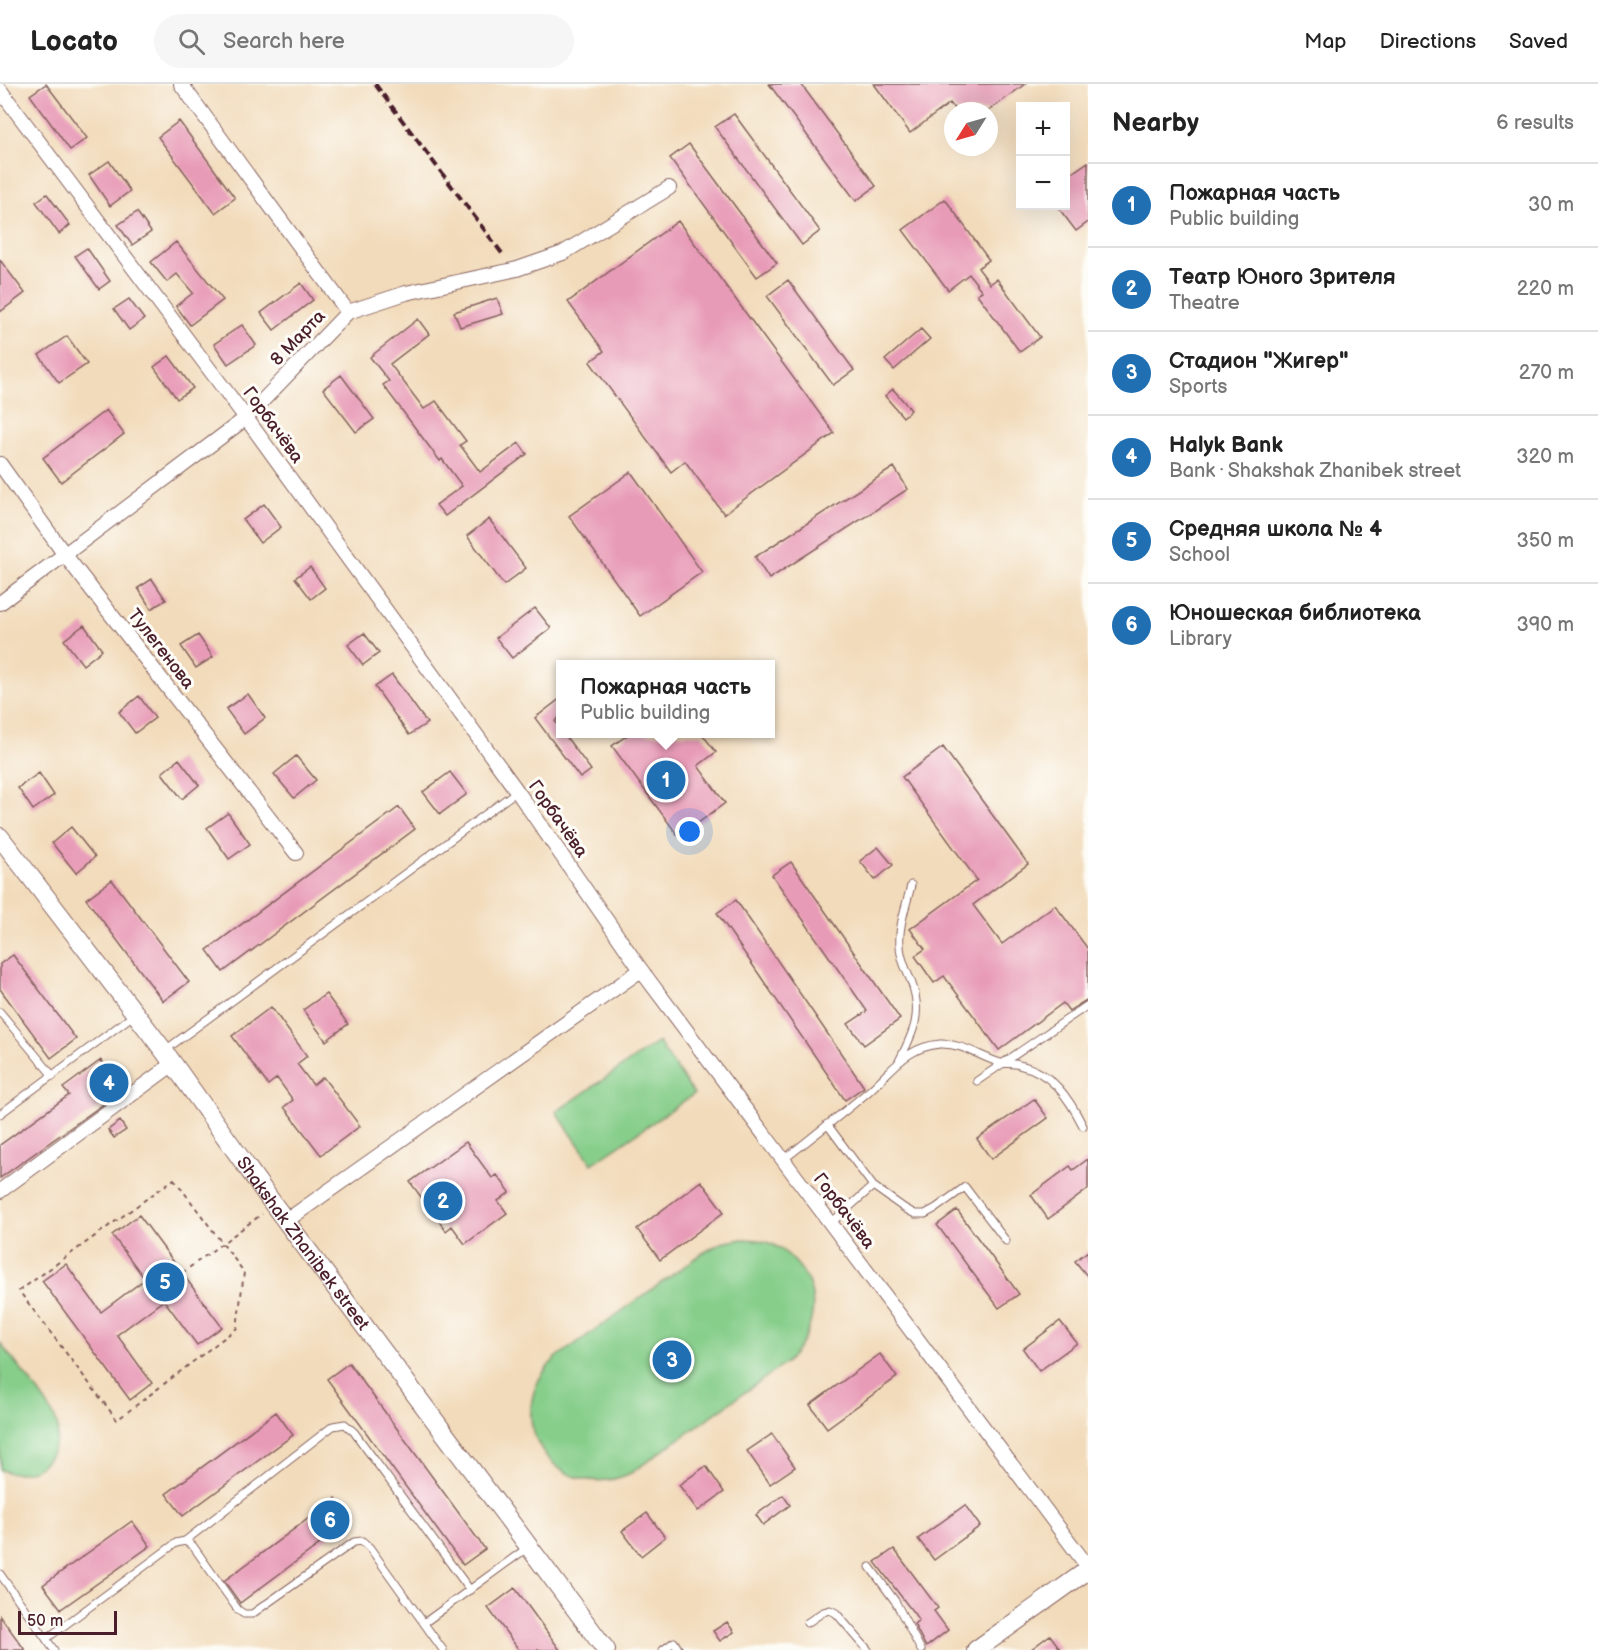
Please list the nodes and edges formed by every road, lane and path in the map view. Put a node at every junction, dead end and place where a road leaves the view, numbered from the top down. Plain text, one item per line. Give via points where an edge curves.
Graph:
1 (181, 84) edge
2 (0, 90) edge
3 (669, 188) dead end
4 (348, 312) junction
5 (246, 418) junction
6 (0, 464) edge
7 (65, 555) junction
8 (0, 603) edge
9 (517, 791) junction
10 (0, 837) edge
11 (296, 854) dead end
12 (911, 885) dead end
13 (641, 970) junction
14 (1088, 1005) edge
15 (0, 1012) edge
16 (136, 1014) junction
17 (169, 1058) junction
18 (898, 1063) junction
19 (1001, 1063) junction
20 (52, 1076) junction
21 (977, 1081) dead end
22 (0, 1114) edge
23 (827, 1124) junction
24 (1083, 1126) dead end
25 (783, 1160) junction
26 (873, 1186) junction
27 (0, 1191) edge
28 (274, 1205) junction
29 (286, 1221) junction
30 (831, 1223) junction
31 (1006, 1240) dead end
32 (222, 1243) junction
33 (182, 1273) dead end
34 (185, 1541) junction
35 (530, 1547) junction
36 (870, 1567) dead end
37 (1088, 1568) edge
38 (0, 1574) edge
39 (470, 1590) junction
40 (424, 1623) junction
41 (807, 1623) dead end
42 (46, 1639) junction
43 (54, 1650) edge
44 (443, 1650) edge
45 (606, 1650) edge
46 (663, 1650) edge
47 (679, 1650) edge
48 (868, 1650) edge
49 (921, 1650) edge
50 (976, 1650) edge

1 - 4 street
2 - 5 street, Горбачёва
3 - 4 street, 8 Марта via 563,253 517,269 406,293
4 - 5 street, 8 Марта
5 - 7 street, 8 Марта
5 - 9 street, Горбачёва
6 - 7 street, Тулегенова
7 - 8 street, 8 Марта
7 - 11 street, Тулегенова
9 - 13 street, Горбачёва
9 - 17 lane
10 - 16 main road, Shakshak Zhanibek street
12 - 18 lane via 899,944 912,985 917,1021
13 - 25 street, Горбачёва
13 - 29 street
14 - 19 lane
15 - 20 lane
16 - 17 main road, Shakshak Zhanibek street
16 - 20 lane
17 - 27 street
17 - 28 main road, Shakshak Zhanibek street
18 - 19 lane via 929,1045 943,1044 960,1046
18 - 23 lane
19 - 21 lane
19 - 24 lane via 1020,1065 1050,1079 1065,1093
20 - 22 lane
23 - 25 lane
23 - 26 lane
25 - 30 street, Горбачёва
26 - 30 lane
26 - 31 lane via 915,1214 925,1214 965,1187
28 - 29 main road, Shakshak Zhanibek street
28 - 32 path
29 - 35 main road, Shakshak Zhanibek street
30 - 37 street, Горбачёва
32 - 32 path via 244,1272 237,1328 117,1420 19,1291 174,1179
32 - 33 path
34 - 39 lane via 333,1426 345,1424
34 - 40 lane via 193,1546 238,1610 252,1614 354,1542 362,1541
34 - 42 lane via 176,1543
35 - 39 lane
35 - 45 main road, Shakshak Zhanibek street
36 - 49 lane via 895,1601
37 - 50 main road
38 - 42 lane
39 - 40 lane
40 - 44 lane
41 - 48 lane via 830,1610
42 - 43 lane
46 - 47 lane via 674,1642

